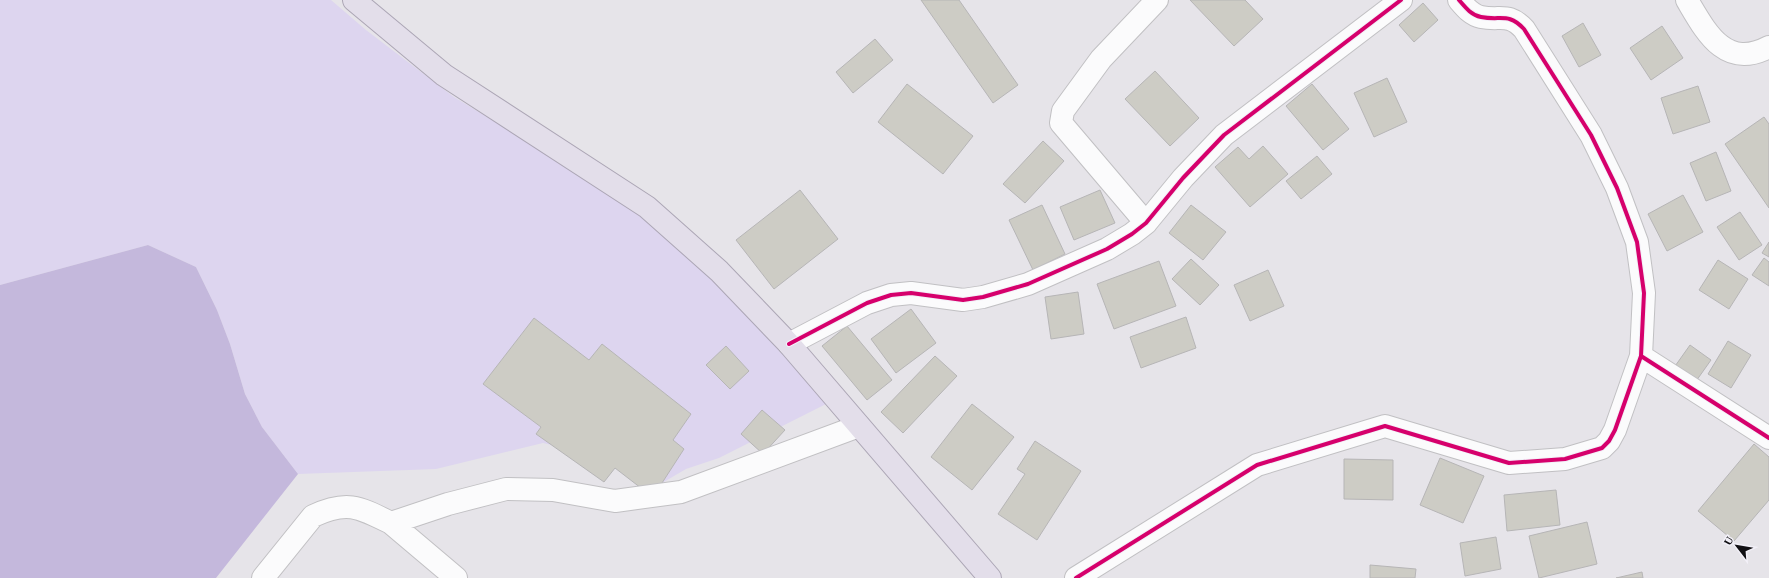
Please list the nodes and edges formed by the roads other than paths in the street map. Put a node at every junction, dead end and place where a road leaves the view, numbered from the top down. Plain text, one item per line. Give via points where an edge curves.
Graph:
1 (354, 0) edge
2 (1157, 0) edge
3 (1400, 0) edge
4 (1459, 0) edge
5 (1687, 0) edge
6 (1769, 47) edge
7 (1146, 223) junction
8 (789, 344) junction
9 (1641, 356) junction
10 (859, 426) junction
11 (1769, 438) edge
12 (391, 523) junction
13 (263, 578) edge
14 (456, 578) edge
15 (990, 578) edge
16 (1076, 578) edge

1 - 8 highway via 444,75 647,207 719,271
2 - 7 street via 1100,59 1063,111 1061,123
3 - 7 street via 1224,136 1183,178
4 - 9 street via 1467,10 1480,17 1508,17 1524,29 1591,135 1618,188 1637,242 1644,293
5 - 6 street via 1705,30 1723,50 1758,53
7 - 8 street via 1107,249 1028,284 963,300 911,293 891,295 867,303
8 - 10 highway
9 - 11 street
9 - 16 street via 1615,430 1602,448 1565,459 1509,463 1385,426 1257,465
10 - 12 street via 681,492 615,501 553,490 506,489 448,504
10 - 15 highway
12 - 13 street via 354,507 335,507 322,512 308,521
12 - 14 street

